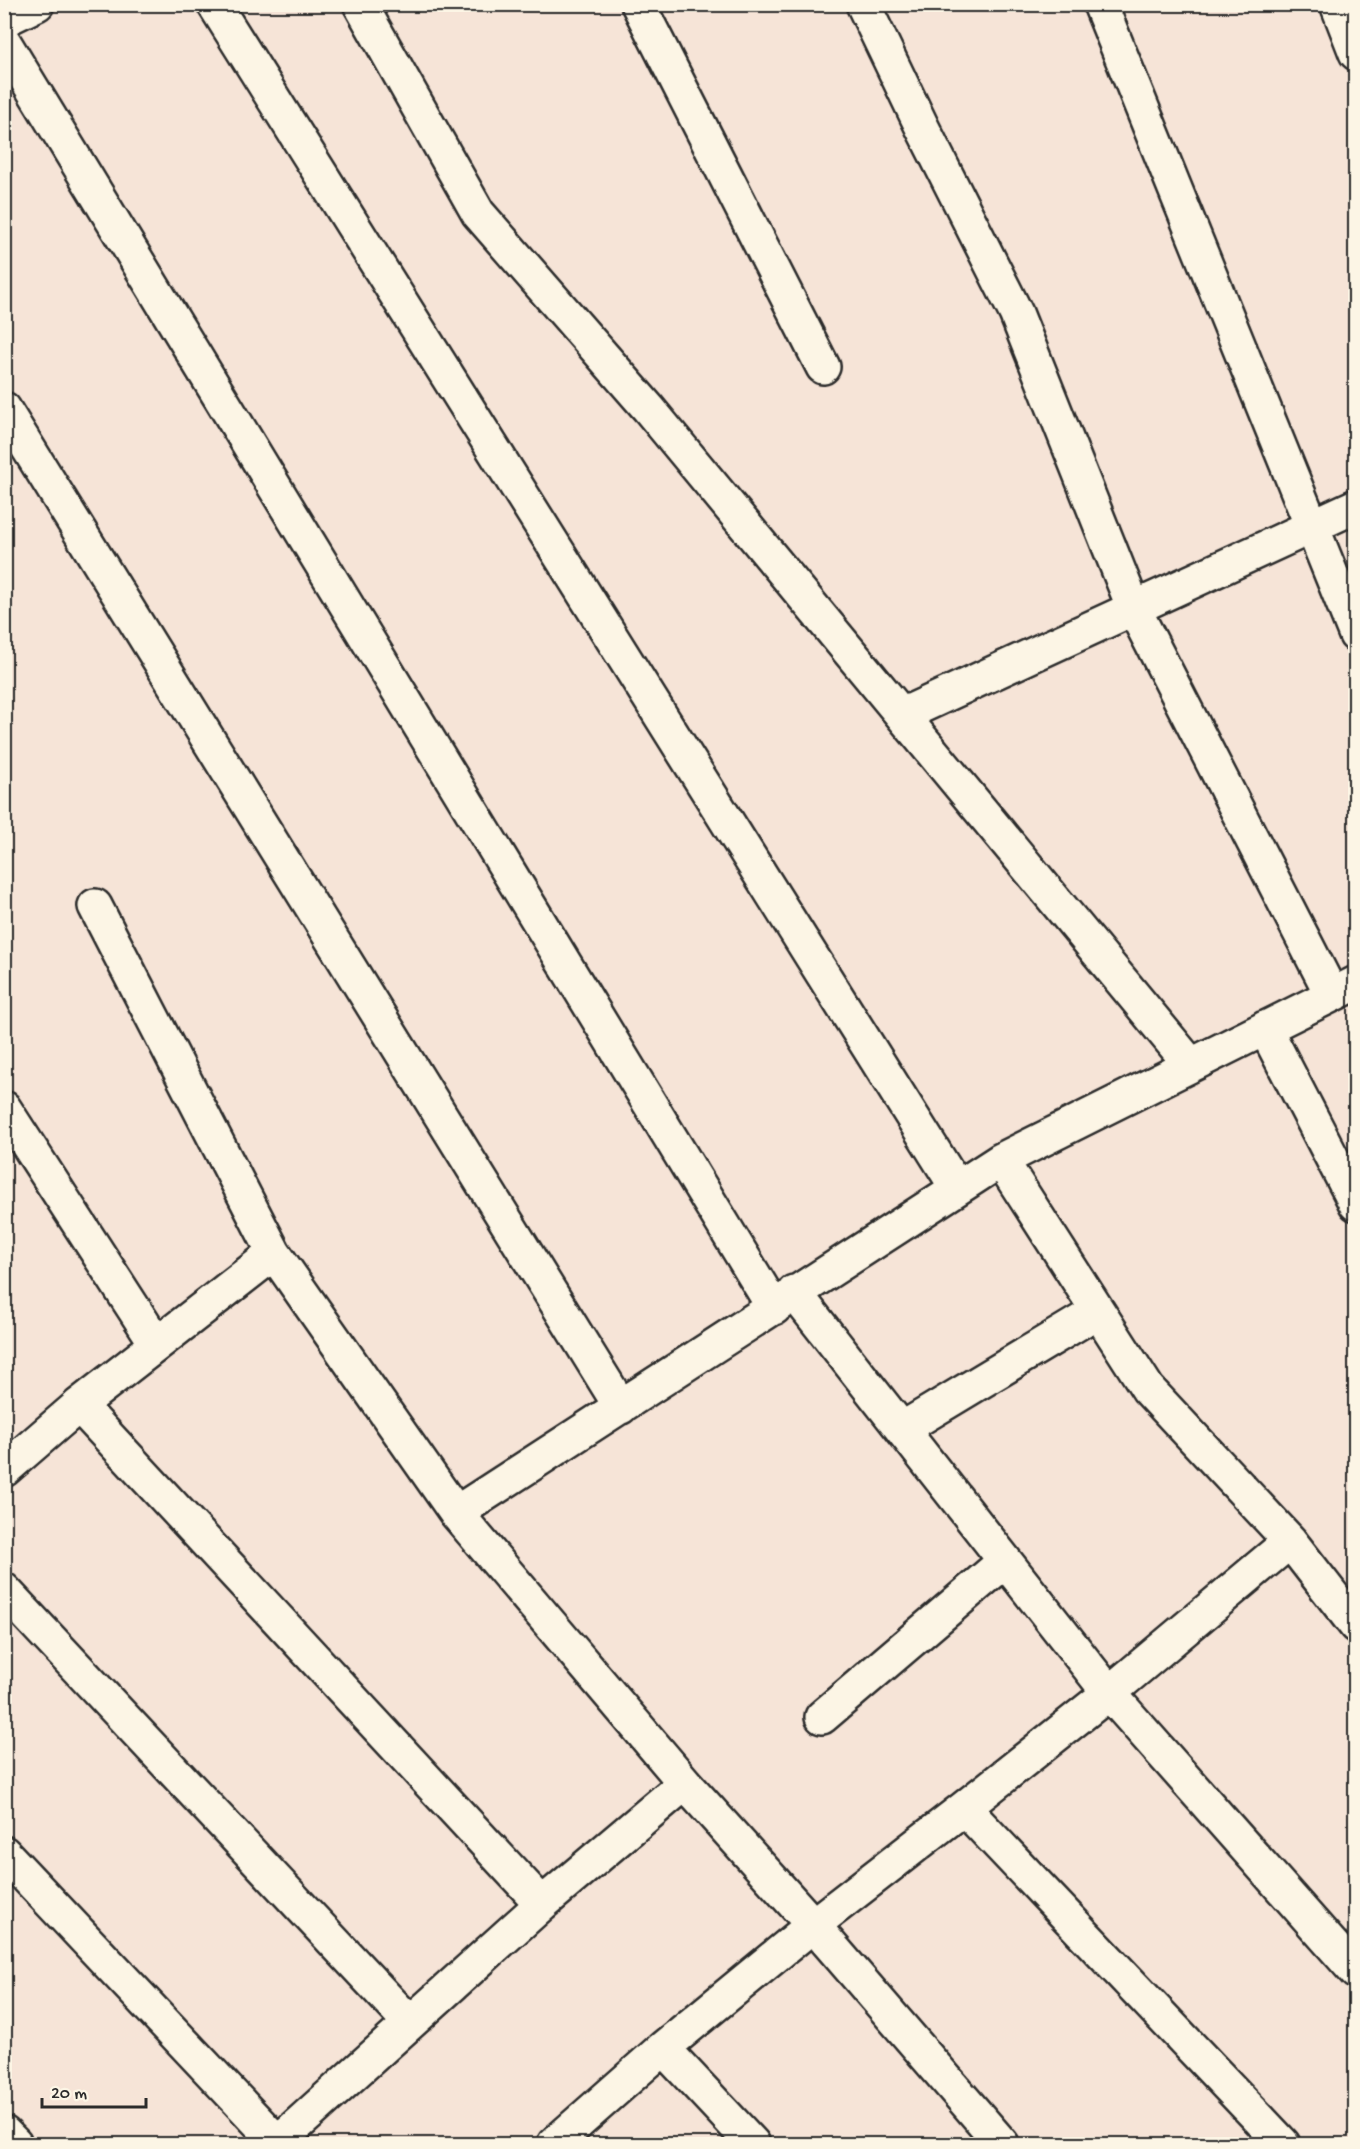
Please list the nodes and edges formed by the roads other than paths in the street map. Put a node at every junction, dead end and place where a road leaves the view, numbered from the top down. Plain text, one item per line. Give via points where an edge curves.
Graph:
1 (37, 4) edge
2 (214, 4) edge
3 (360, 4) edge
4 (638, 4) edge
5 (863, 4) edge
6 (1100, 4) edge
7 (1337, 4) edge
8 (4, 20) edge
9 (4, 42) edge
10 (1356, 53) edge
11 (823, 367) dead end
12 (4, 409) edge
13 (1356, 506) edge
14 (1312, 526) junction
15 (1134, 609) junction
16 (1356, 635) edge
17 (902, 715) junction
18 (95, 906) dead end
19 (1344, 989) edge
20 (1265, 1028) junction
21 (1191, 1065) junction
22 (4, 1108) edge
23 (1001, 1160) junction
24 (957, 1188) junction
25 (1356, 1204) edge
26 (274, 1253) junction
27 (784, 1300) junction
28 (1098, 1311) junction
29 (156, 1343) junction
30 (79, 1405) junction
31 (621, 1407) junction
32 (902, 1429) junction
33 (4, 1470) edge
34 (456, 1513) junction
35 (1290, 1541) junction
36 (1005, 1561) junction
37 (4, 1590) edge
38 (1356, 1626) edge
39 (1109, 1693) junction
40 (822, 1717) dead end
41 (685, 1783) junction
42 (964, 1808) junction
43 (4, 1852) edge
44 (542, 1904) junction
45 (813, 1925) junction
46 (1356, 1972) edge
47 (410, 2023) junction
48 (663, 2048) junction
49 (4, 2133) edge
50 (277, 2144) edge
51 (15, 2145) edge
52 (554, 2145) edge
53 (753, 2145) edge
54 (1002, 2145) edge
55 (1283, 2145) edge

1 - 8 street
2 - 24 street
3 - 17 street via 478,213 649,409
4 - 11 street
5 - 15 street via 1016,313
6 - 14 street
7 - 10 street
9 - 27 street
12 - 31 street
13 - 14 street
14 - 15 street
14 - 16 street
15 - 17 street
15 - 19 street
17 - 21 street
18 - 26 street
19 - 20 street
20 - 21 street
20 - 25 street
21 - 23 street
22 - 29 street
23 - 24 street
23 - 28 street
24 - 27 street
26 - 29 street
26 - 34 street
27 - 31 street
27 - 32 street
28 - 32 street
28 - 35 street via 1148,1389
29 - 30 street
30 - 33 street
30 - 44 street
31 - 34 street
32 - 36 street
34 - 41 street
35 - 38 street
35 - 39 street
36 - 39 street
36 - 40 street
37 - 47 street
39 - 42 street
39 - 46 street
41 - 44 street
41 - 45 street
42 - 45 street
42 - 55 street
43 - 50 street
44 - 47 street
45 - 48 street
45 - 54 street
47 - 50 street
48 - 52 street
48 - 53 street
49 - 51 street

